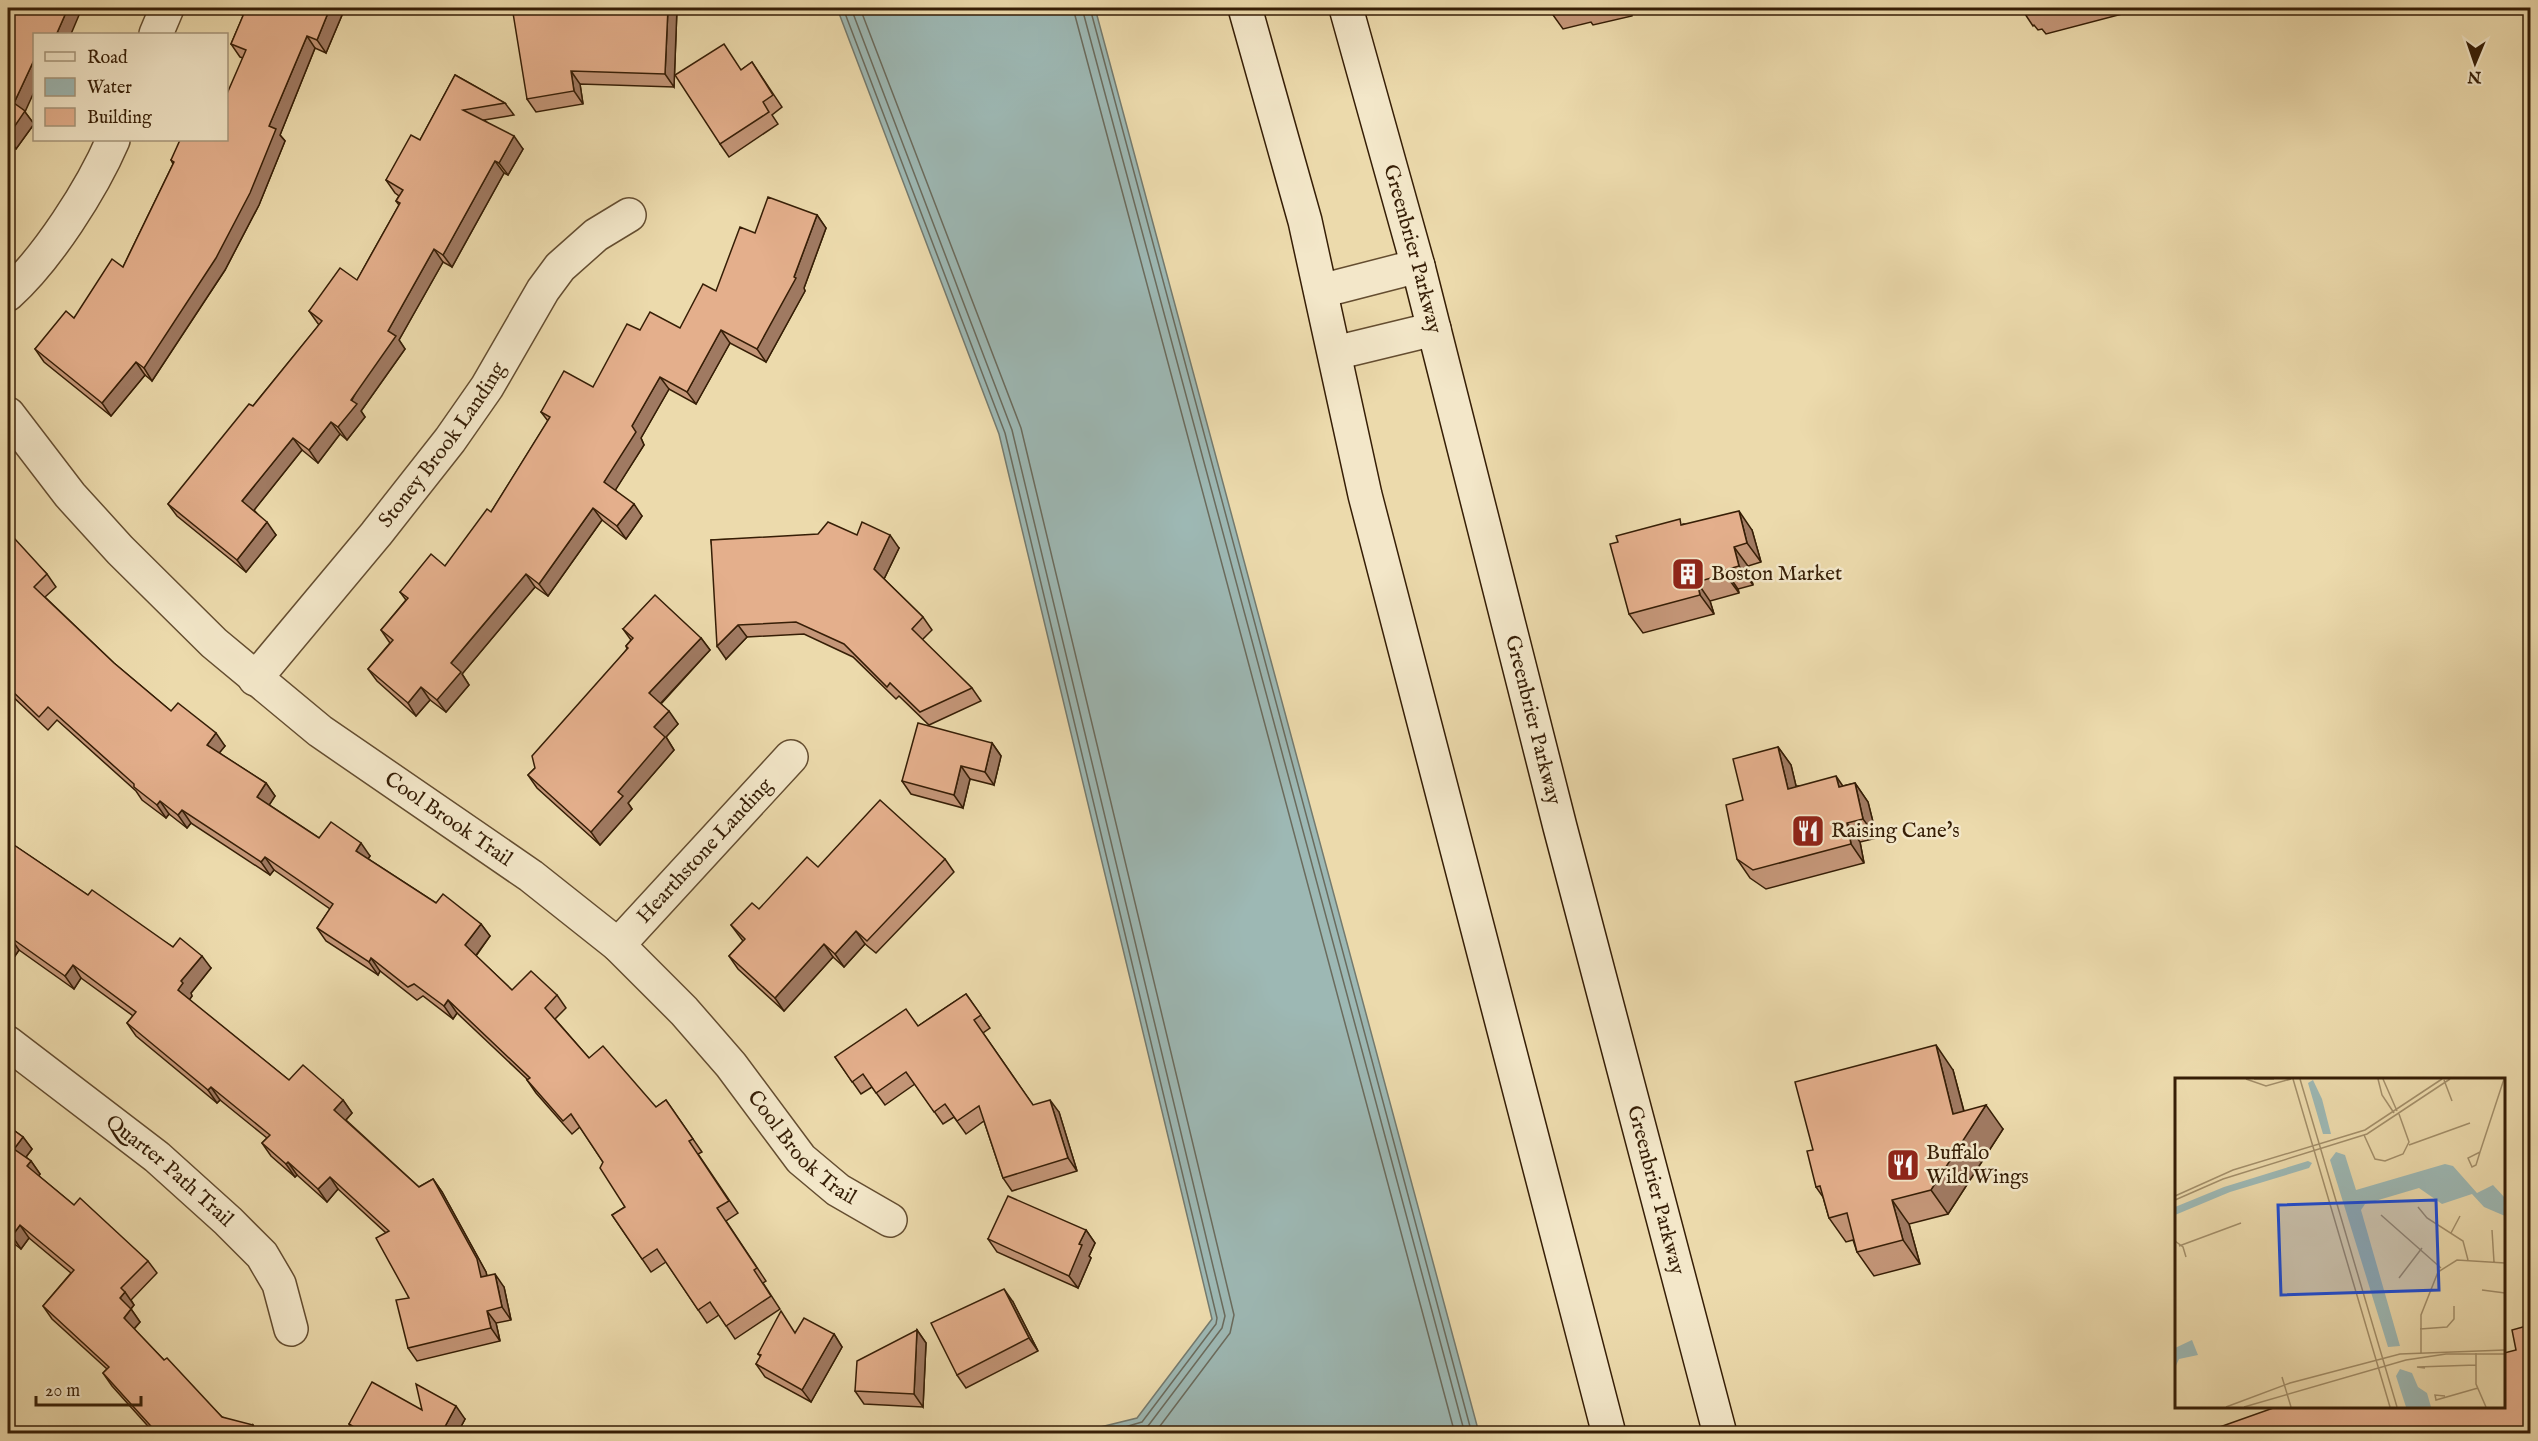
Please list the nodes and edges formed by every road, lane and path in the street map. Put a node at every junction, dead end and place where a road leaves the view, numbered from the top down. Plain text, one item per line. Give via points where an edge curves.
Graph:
1 (167, 8) edge
2 (1245, 8) edge
3 (1346, 8) edge
4 (156, 33) edge
5 (113, 141) edge
6 (629, 215) dead end
7 (1418, 266) junction
8 (1321, 291) junction
9 (8, 294) edge
10 (1434, 329) junction
11 (1335, 353) junction
12 (8, 414) edge
13 (255, 679) junction
14 (791, 757) dead end
15 (618, 945) junction
16 (8, 1043) edge
17 (890, 1220) dead end
18 (291, 1329) dead end
19 (1609, 1434) edge
20 (1720, 1434) edge

1 - 4 main road
2 - 8 main road
3 - 7 main road, Greenbrier Parkway
5 - 9 main road via 73,211
6 - 13 main road, Stoney Brook Landing via 596,235 560,267 450,440
7 - 8 main road
7 - 10 main road, Greenbrier Parkway
8 - 11 main road
10 - 11 main road
10 - 20 main road, Greenbrier Parkway
11 - 19 main road via 1365,495
12 - 13 main road, Cool Brook Trail via 70,495 120,550
13 - 15 main road, Cool Brook Trail via 320,731 531,876
14 - 15 main road, Hearthstone Landing
15 - 17 main road, Cool Brook Trail via 731,1065 801,1159 838,1190
16 - 18 main road, Quarter Path Trail via 157,1157 262,1255 279,1284

